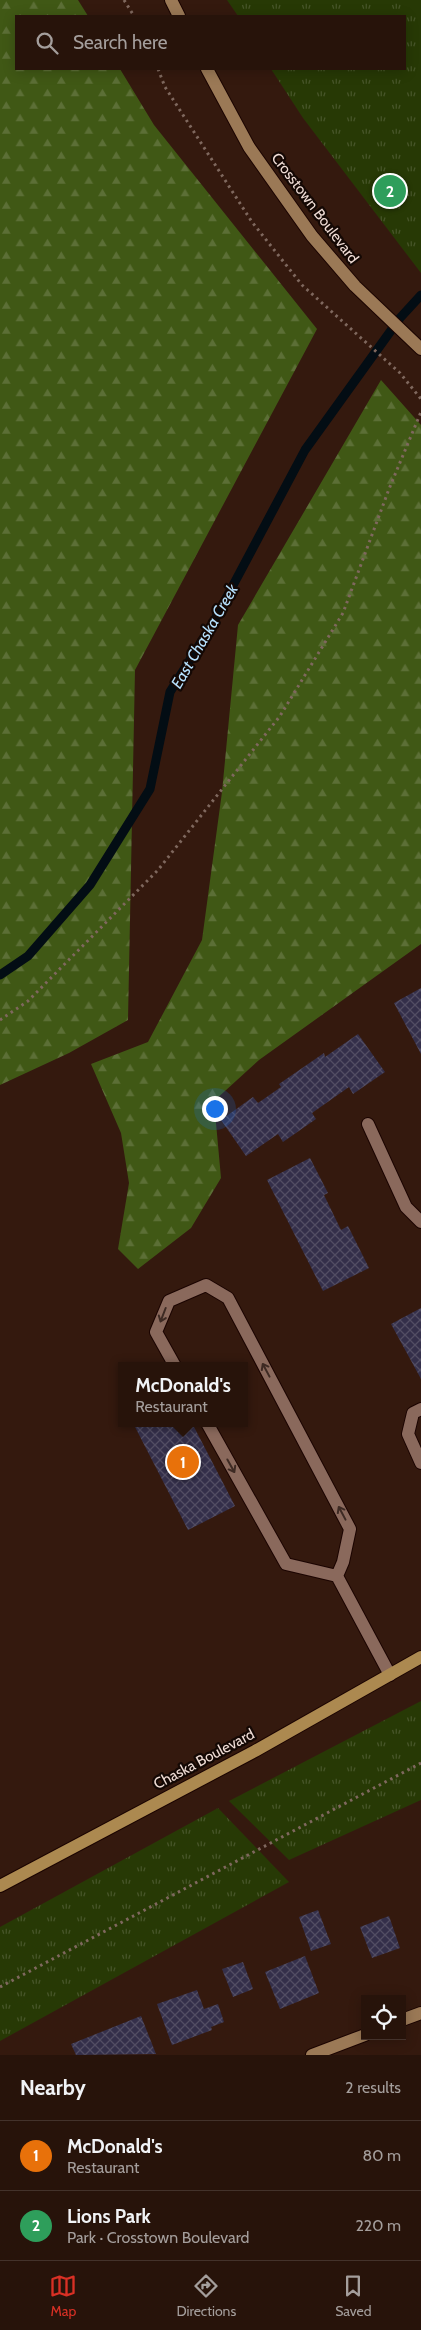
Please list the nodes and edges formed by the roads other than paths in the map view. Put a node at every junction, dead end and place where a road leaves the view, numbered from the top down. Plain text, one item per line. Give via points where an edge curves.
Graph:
1 (170, 0) edge
2 (178, 15) edge
3 (208, 70) edge
4 (421, 349) edge
5 (368, 1124) dead end
6 (421, 1222) edge
7 (173, 1362) edge
8 (421, 1409) edge
9 (209, 1427) edge
10 (421, 1463) edge
11 (337, 1576) junction
12 (421, 1657) edge
13 (390, 1675) junction
14 (0, 1886) edge
15 (421, 2013) edge
16 (406, 2019) edge
17 (361, 2037) edge
18 (312, 2055) edge

1 - 2 street
3 - 4 street, Crosstown Boulevard via 249,147 312,236 354,286
5 - 6 lane via 406,1207
11 -> 7 lane via 350,1529 228,1298 206,1285 169,1301 156,1332
8 - 10 lane via 413,1413 408,1434
9 -> 11 lane via 286,1564
11 - 13 lane
12 - 13 main road, Chaska Boulevard
13 - 14 main road, Chaska Boulevard via 255,1751
15 - 16 street
17 - 18 street

